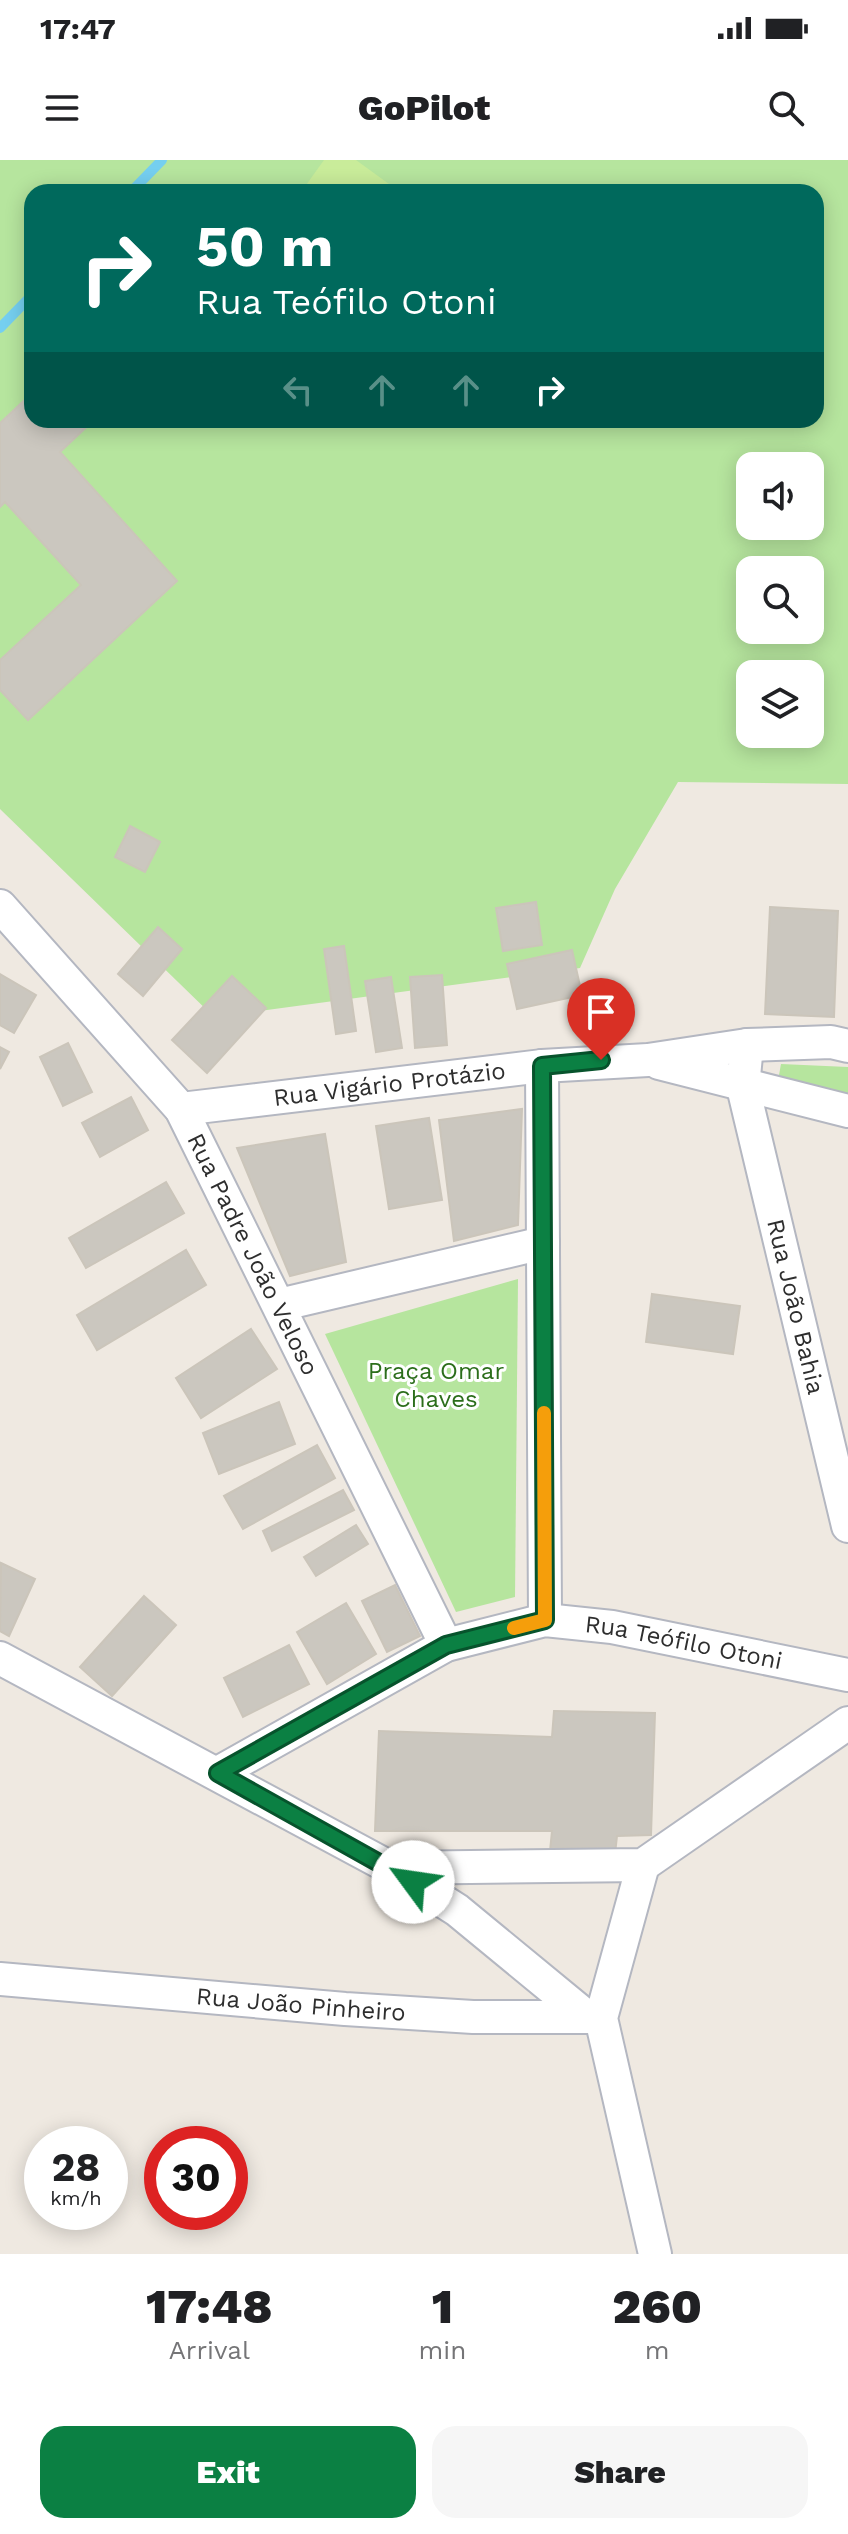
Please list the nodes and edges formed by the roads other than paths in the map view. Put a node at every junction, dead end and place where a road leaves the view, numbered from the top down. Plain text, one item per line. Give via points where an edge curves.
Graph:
1 (0, 906) edge
2 (747, 1045) junction
3 (848, 1046) edge
4 (648, 1060) junction
5 (542, 1066) junction
6 (743, 1087) junction
7 (181, 1109) junction
8 (848, 1111) edge
9 (543, 1243) junction
10 (279, 1305) junction
11 (848, 1526) edge
12 (545, 1620) junction
13 (446, 1645) junction
14 (0, 1658) edge
15 (848, 1675) edge
16 (848, 1723) edge
17 (218, 1773) junction
18 (643, 1865) junction
19 (391, 1868) junction
20 (0, 1979) edge
21 (594, 2017) junction
22 (655, 2254) edge

1 - 7 street, Rua Padre João Veloso
2 - 3 street, Rua Vigário Protázio
2 - 4 street, Rua Vigário Protázio
2 - 6 street, Rua João Bahia
4 - 5 street, Rua Vigário Protázio
4 - 6 street, Rua Vigário Protázio
5 - 7 street, Rua Vigário Protázio
5 - 9 street
6 - 8 street, Rua Vigário Protázio
6 - 11 street, Rua João Bahia
7 - 10 street, Rua Padre João Veloso
9 - 10 street
9 - 12 street
10 - 13 street, Rua Padre João Veloso
12 - 13 street, Rua Teófilo Otoni
12 - 15 street, Rua Teófilo Otoni via 612,1627
13 - 17 street, Rua Teófilo Otoni
14 - 17 street
16 - 18 street
17 - 19 street
18 - 19 street
18 - 21 street
19 - 21 street via 457,1910
20 - 21 street, Rua João Pinheiro via 359,2010
21 - 22 street

